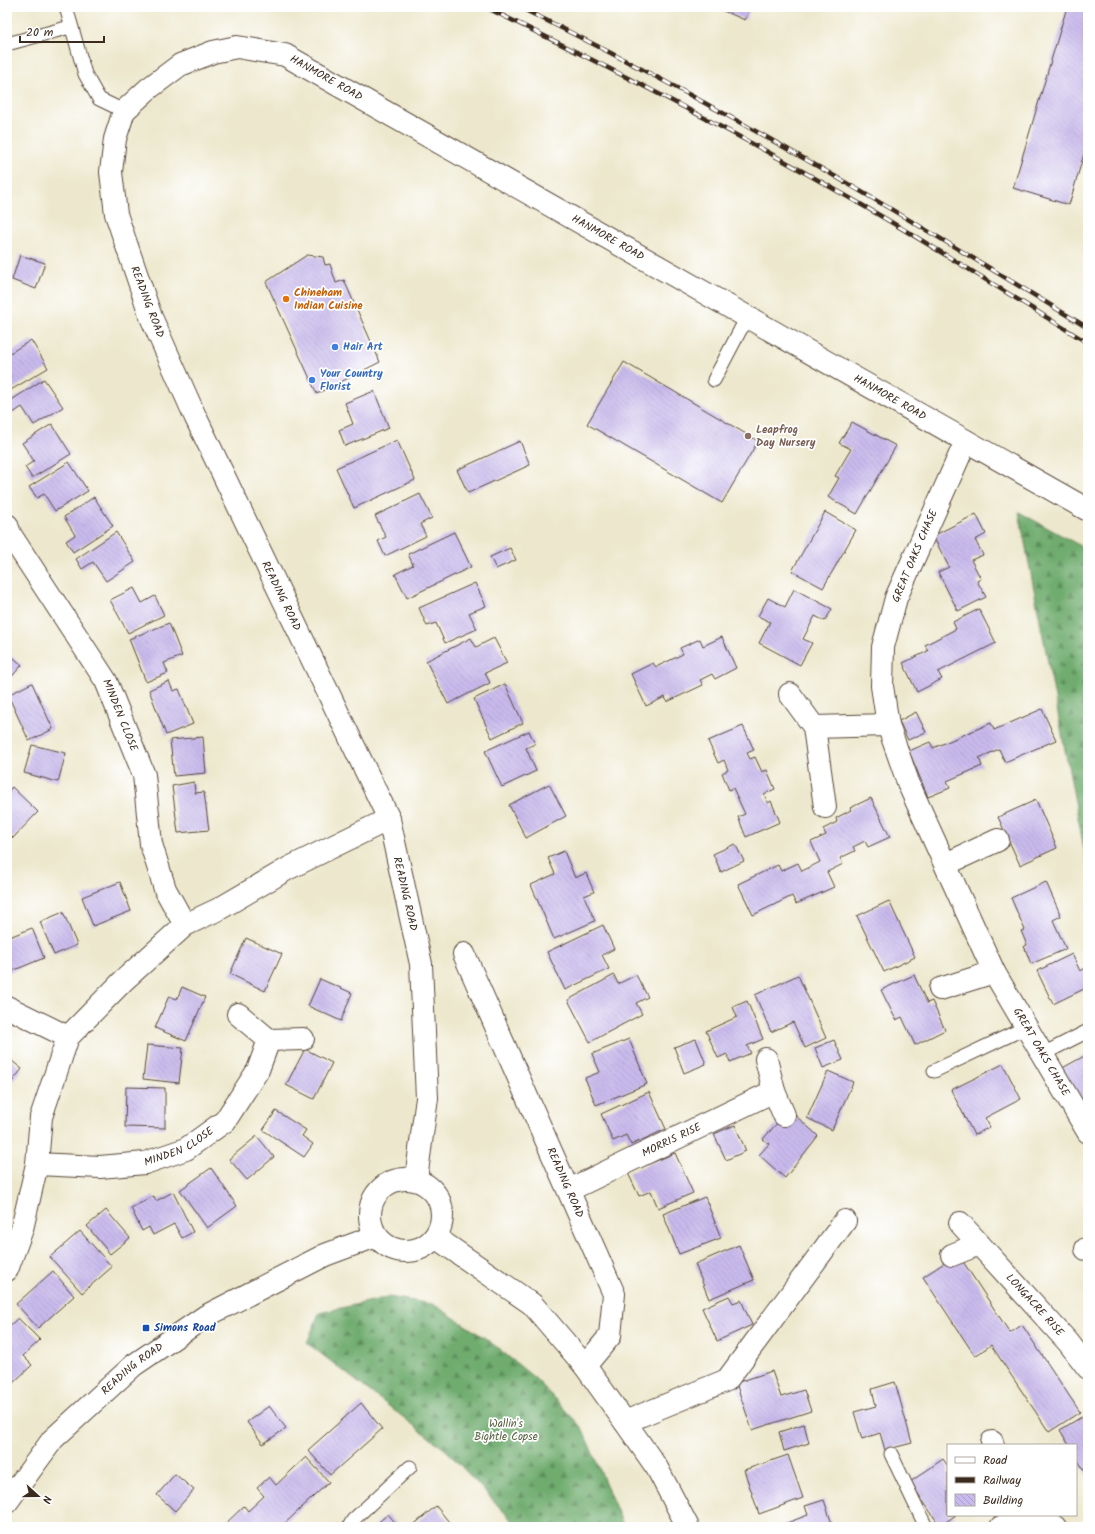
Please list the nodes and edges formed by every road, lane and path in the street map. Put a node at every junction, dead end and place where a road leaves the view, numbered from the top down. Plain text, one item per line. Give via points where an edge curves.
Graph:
1 (66, 7) edge
2 (70, 27) junction
3 (7, 44) edge
4 (124, 111) junction
5 (747, 317) junction
6 (714, 380) dead end
7 (966, 441) junction
8 (1088, 510) edge
9 (7, 525) edge
10 (790, 694) dead end
11 (888, 725) junction
12 (814, 727) junction
13 (825, 807) dead end
14 (389, 819) junction
15 (998, 840) dead end
16 (946, 864) junction
17 (185, 925) junction
18 (464, 954) dead end
19 (994, 972) junction
20 (940, 989) dead end
21 (7, 1007) edge
22 (238, 1014) dead end
23 (1027, 1027) junction
24 (1088, 1031) edge
25 (68, 1037) junction
26 (304, 1039) dead end
27 (269, 1040) junction
28 (1042, 1054) junction
29 (766, 1059) dead end
30 (934, 1071) dead end
31 (774, 1091) junction
32 (784, 1115) dead end
33 (1088, 1132) edge
34 (38, 1164) junction
35 (416, 1179) junction
36 (569, 1190) junction
37 (844, 1221) dead end
38 (960, 1223) dead end
39 (376, 1236) junction
40 (435, 1237) junction
41 (979, 1244) junction
42 (952, 1255) dead end
43 (7, 1270) edge
44 (585, 1366) junction
45 (1088, 1368) edge
46 (625, 1422) junction
47 (891, 1454) dead end
48 (410, 1467) dead end
49 (7, 1502) edge
50 (1030, 1516) edge
51 (1043, 1516) edge
52 (349, 1527) edge
53 (688, 1527) edge
54 (926, 1527) edge
55 (1002, 1527) edge
56 (1055, 1527) edge

1 - 2 lane
2 - 3 lane
2 - 4 lane via 85,74 99,99
4 - 5 street, HANMORE ROAD via 180,65 213,52 237,48 285,55
4 - 14 street, READING ROAD via 115,139 111,172 116,214 157,315 202,415
5 - 6 lane
5 - 7 street, HANMORE ROAD
7 - 8 street, HANMORE ROAD
7 - 11 street, GREAT OAKS CHASE via 896,598 883,647 882,686
9 - 17 street, MINDEN CLOSE via 10,534 106,681 144,775 151,844 165,889
10 - 12 street
11 - 12 street
11 - 16 street, GREAT OAKS CHASE via 909,785
12 - 13 street
14 - 17 street via 289,868 219,909
14 - 35 street, READING ROAD via 421,964 427,1098
15 - 16 street
16 - 19 street, GREAT OAKS CHASE
17 - 25 street via 124,980
18 - 36 street, READING ROAD
19 - 20 street
19 - 23 street, GREAT OAKS CHASE
21 - 25 street
22 - 27 street
23 - 28 street, GREAT OAKS CHASE
23 - 30 lane
24 - 28 lane
25 - 34 street via 41,1117
26 - 27 street
27 - 34 street, MINDEN CLOSE via 258,1070 225,1121 186,1149 145,1163 100,1167
28 - 33 street, GREAT OAKS CHASE
29 - 31 street
31 - 32 street
31 - 36 street, MORRIS RISE
34 - 43 street via 22,1229
35 - 39 street via 394,1180 376,1194 370,1214
35 - 40 street via 427,1184 441,1203 441,1226
36 - 44 street, READING ROAD via 614,1294 610,1336
37 - 46 street via 727,1380
38 - 41 street, LONGACRE RISE
39 - 40 street via 394,1249 406,1251 427,1245
39 - 49 street, READING ROAD via 325,1256 206,1316 134,1365 53,1439
40 - 44 street via 532,1304
41 - 42 street
41 - 45 street, LONGACRE RISE via 1068,1342
44 - 46 street
46 - 53 street via 657,1468
47 - 54 lane
48 - 52 lane via 353,1520
50 - 55 street
51 - 56 street

